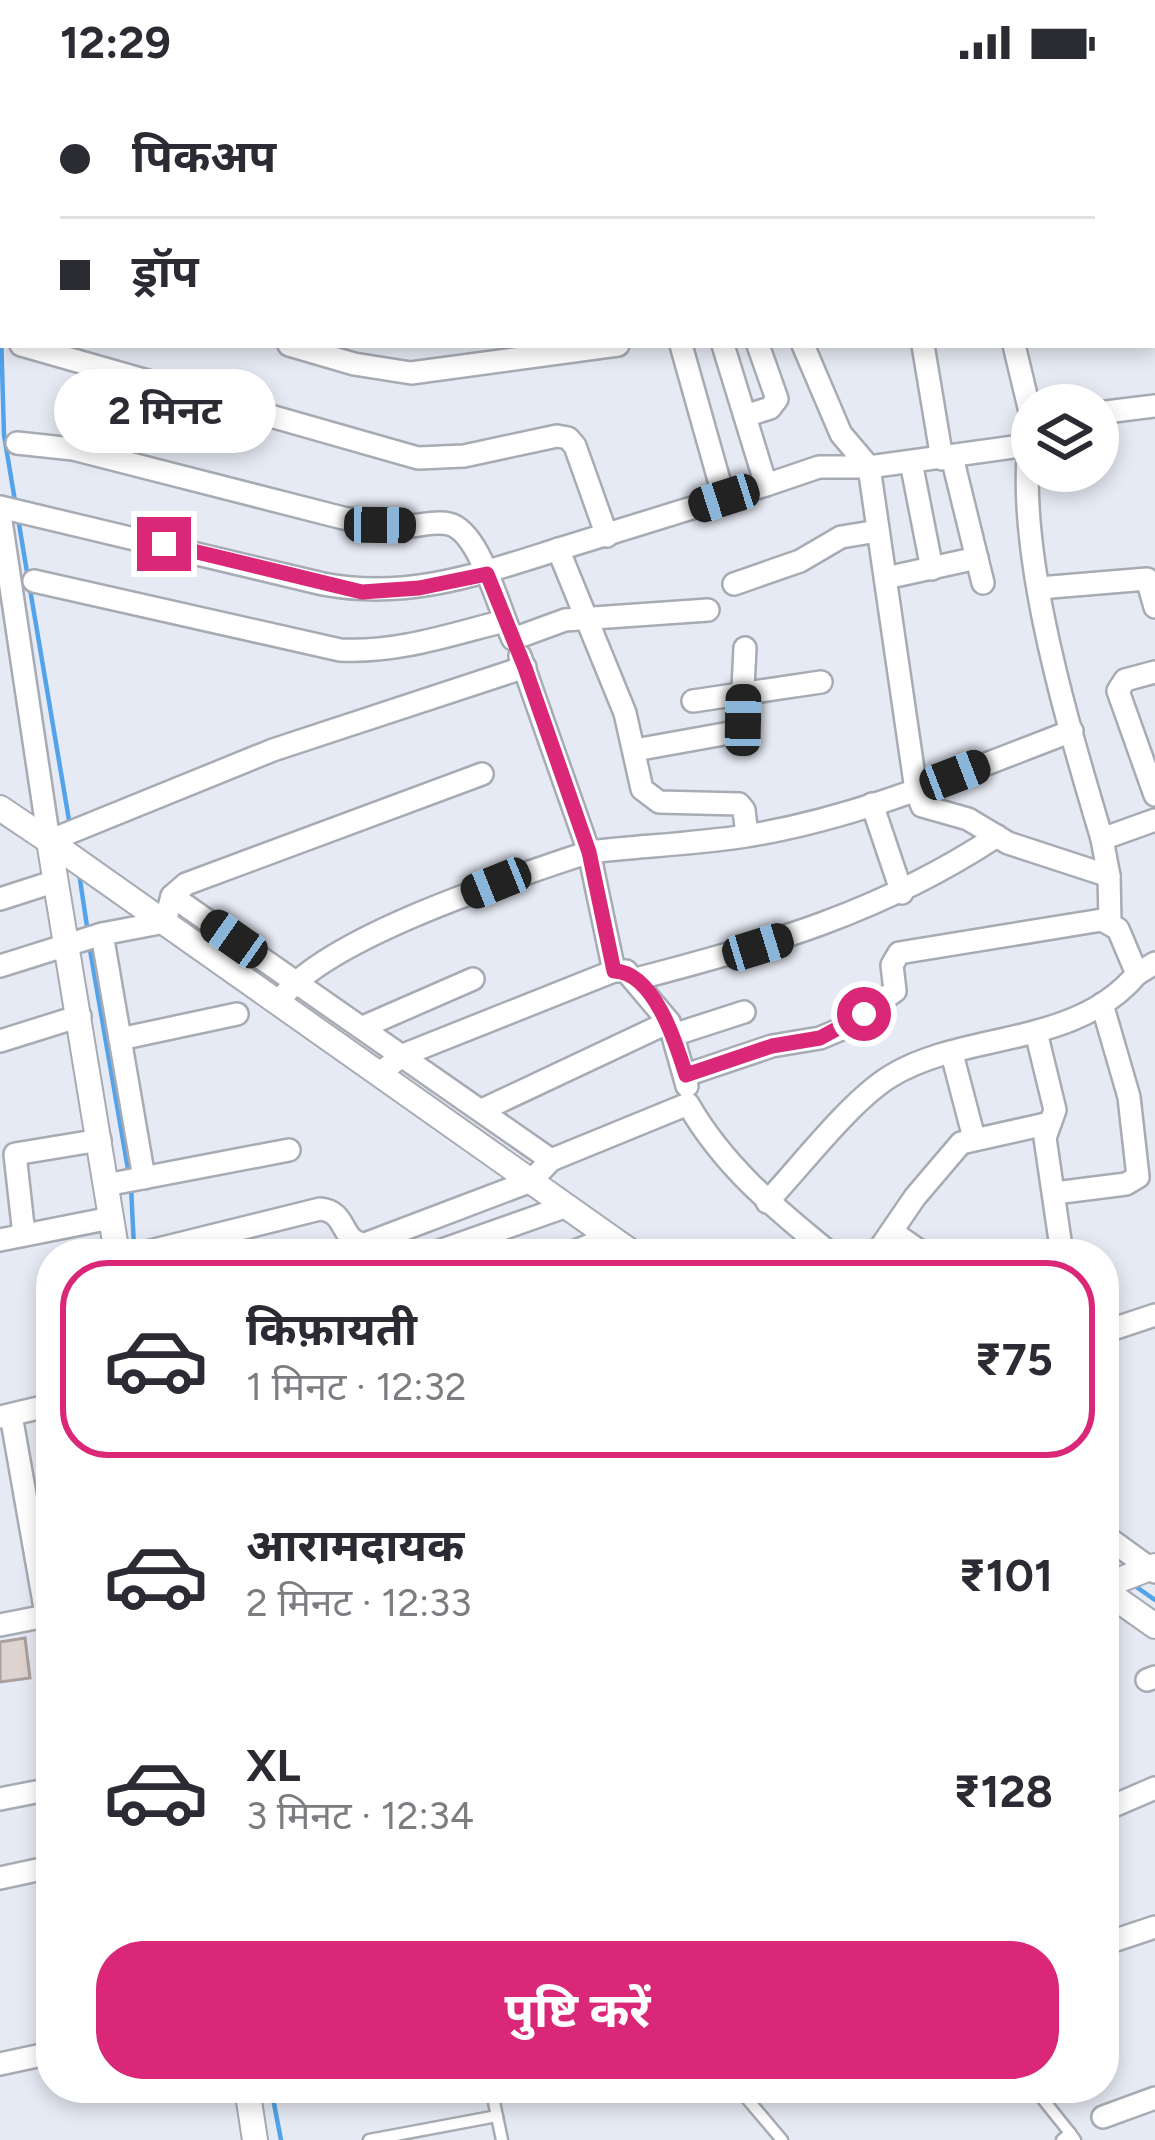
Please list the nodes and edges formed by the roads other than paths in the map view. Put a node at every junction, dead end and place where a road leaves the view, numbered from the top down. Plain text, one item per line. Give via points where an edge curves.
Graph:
1 (32, 348) edge
2 (312, 348) edge
3 (449, 348) edge
4 (576, 348) edge
5 (682, 348) edge
6 (724, 348) edge
7 (759, 348) edge
8 (804, 348) edge
9 (924, 348) edge
10 (1015, 348) edge
11 (521, 352) edge
12 (374, 356) edge
13 (452, 370) junction
14 (1022, 384) edge
15 (1155, 406) edge
16 (1119, 410) edge
17 (745, 416) junction
18 (1011, 437) edge
19 (17, 443) dead end
20 (947, 458) junction
21 (911, 462) junction
22 (869, 467) junction
23 (766, 484) junction
24 (1030, 492) edge
25 (724, 498) junction
26 (8, 510) edge
27 (878, 531) junction
28 (607, 536) junction
29 (558, 549) junction
30 (977, 558) junction
31 (932, 569) junction
32 (487, 574) junction
33 (886, 578) junction
34 (1151, 578) edge
35 (34, 581) dead end
36 (734, 584) dead end
37 (983, 584) dead end
38 (1039, 588) junction
39 (1155, 607) edge
40 (708, 610) dead end
41 (588, 619) junction
42 (508, 630) junction
43 (745, 648) dead end
44 (525, 668) junction
45 (1155, 672) edge
46 (0, 676) edge
47 (26, 676) junction
48 (821, 682) dead end
49 (744, 693) junction
50 (694, 701) dead end
51 (1072, 730) junction
52 (635, 750) junction
53 (482, 774) dead end
54 (916, 790) junction
55 (1155, 795) edge
56 (872, 804) junction
57 (0, 808) edge
58 (1155, 820) edge
59 (66, 834) junction
60 (747, 836) junction
61 (997, 836) junction
62 (1102, 839) junction
63 (589, 852) junction
64 (1109, 876) junction
65 (56, 881) junction
66 (902, 892) junction
67 (0, 899) edge
68 (168, 909) junction
69 (1110, 922) junction
70 (86, 938) junction
71 (0, 966) edge
72 (1146, 969) edge
73 (614, 971) junction
74 (473, 979) dead end
75 (636, 979) junction
76 (287, 991) junction
77 (1102, 1004) junction
78 (744, 1012) dead end
79 (237, 1013) dead end
80 (80, 1016) junction
81 (362, 1027) junction
82 (671, 1029) junction
83 (1036, 1032) junction
84 (120, 1039) junction
85 (0, 1041) edge
86 (952, 1054) junction
87 (403, 1055) junction
88 (380, 1072) junction
89 (686, 1075) junction
90 (688, 1104) junction
91 (482, 1110) junction
92 (1051, 1123) junction
93 (1144, 1123) edge
94 (974, 1138) junction
95 (100, 1140) junction
96 (289, 1150) dead end
97 (542, 1168) junction
98 (125, 1181) junction
99 (1054, 1192) junction
100 (767, 1202) junction
101 (567, 1206) junction
102 (111, 1218) junction
103 (892, 1232) junction
104 (25, 1235) junction
105 (610, 1237) junction
106 (114, 1239) edge
107 (199, 1239) edge
108 (351, 1239) edge
109 (377, 1239) edge
110 (474, 1239) edge
111 (605, 1239) edge
112 (613, 1239) edge
113 (813, 1239) edge
114 (887, 1239) edge
115 (902, 1239) edge
116 (1060, 1239) edge
117 (0, 1240) edge
118 (1155, 1315) edge
119 (1119, 1327) edge
120 (36, 1409) edge
121 (5, 1416) edge
122 (36, 1557) edge
123 (1128, 1582) edge
124 (36, 1618) edge
125 (0, 1625) edge
126 (1155, 1626) edge
127 (1155, 1788) edge
128 (36, 1792) edge
129 (0, 1799) edge
130 (1119, 1804) edge
131 (36, 1870) edge
132 (0, 1878) edge
133 (1155, 1927) edge
134 (1119, 1939) edge
135 (36, 2056) edge
136 (0, 2064) edge
137 (1155, 2098) edge
138 (249, 2103) edge
139 (494, 2103) edge
140 (750, 2103) edge
141 (1044, 2103) edge
142 (497, 2116) junction
143 (1102, 2117) dead end
144 (1069, 2138) edge
145 (255, 2140) edge
146 (369, 2140) edge
147 (502, 2140) edge
148 (782, 2140) edge

1 - 28 street via 418,458 568,438
2 - 12 street
3 - 13 street
4 - 11 street
5 - 25 street
6 - 17 street
7 - 17 street via 777,399
8 - 22 street via 841,434
9 - 20 street
10 - 14 street
11 - 13 street
12 - 13 street via 411,373
15 - 16 street
17 - 23 street
18 - 20 street
19 - 32 street via 73,449 380,525 444,522 469,538
20 - 21 street
20 - 30 street
21 - 22 street
21 - 31 street
22 - 23 street via 819,467
22 - 27 street
23 - 25 street
24 - 38 street
25 - 28 street
26 - 32 street via 362,592
26 - 47 street
27 - 33 street
27 - 36 street via 842,537
28 - 29 street
29 - 32 street
29 - 41 street
30 - 31 street
30 - 37 street
31 - 33 street
32 - 42 street
33 - 54 street
34 - 38 street
34 - 39 street
35 - 42 street via 340,650 374,652
38 - 51 street
40 - 41 street
41 - 42 street
41 - 52 street
42 - 44 street
43 - 49 street
44 - 59 street via 273,750
44 - 63 street
45 - 55 street via 1125,680 1118,692
46 - 47 street
47 - 59 street
48 - 49 street
49 - 50 street
49 - 52 street via 735,732
51 - 54 street
51 - 62 street
52 - 60 street via 650,798 732,801 744,809
53 - 68 street via 186,884
54 - 56 street
54 - 61 street via 922,806
56 - 60 street
56 - 66 street
57 - 59 street
58 - 62 street
59 - 65 street
59 - 68 street
60 - 63 street
61 - 64 street
61 - 66 street
62 - 64 street
63 - 73 street
63 - 76 street via 417,915
64 - 69 street
65 - 67 street
65 - 70 street
66 - 75 street via 797,935
68 - 70 street
68 - 76 street
69 - 72 street
69 - 89 street via 899,953 895,991 839,1030
70 - 71 street
70 - 80 street
70 - 84 street
72 - 77 street
73 - 75 street
73 - 87 street
74 - 81 street
75 - 82 street
76 - 81 street
76 - 88 street
77 - 83 street
77 - 93 street
78 - 82 street
79 - 84 street
80 - 85 street
80 - 95 street
81 - 87 street
82 - 89 street
82 - 91 street
83 - 86 street
83 - 92 street via 1055,1110
84 - 98 street
86 - 94 street
86 - 100 street via 890,1076
87 - 88 street
87 - 91 street
88 - 97 street
89 - 90 street
90 - 97 street
90 - 100 street via 706,1136
91 - 97 street
92 - 94 street
92 - 99 street via 1045,1138
93 - 99 street via 1133,1183
94 - 103 street via 948,1154
95 - 98 street
95 - 104 street via 15,1154
96 - 98 street
97 - 101 street
97 - 109 street
98 - 102 street
99 - 116 street
100 - 113 street
101 - 105 street
101 - 110 street
102 - 104 street
102 - 106 street
103 - 114 street
103 - 115 street
104 - 117 street
105 - 111 street
105 - 112 street
107 - 108 street via 320,1209 341,1218
118 - 119 street
120 - 121 street
121 - 122 street
123 - 126 street
124 - 125 street
127 - 130 street
128 - 129 street
131 - 132 street
133 - 134 street
135 - 136 street
137 - 143 street
138 - 145 street
139 - 142 lane
140 - 148 lane
141 - 144 lane
142 - 146 lane
142 - 147 lane

